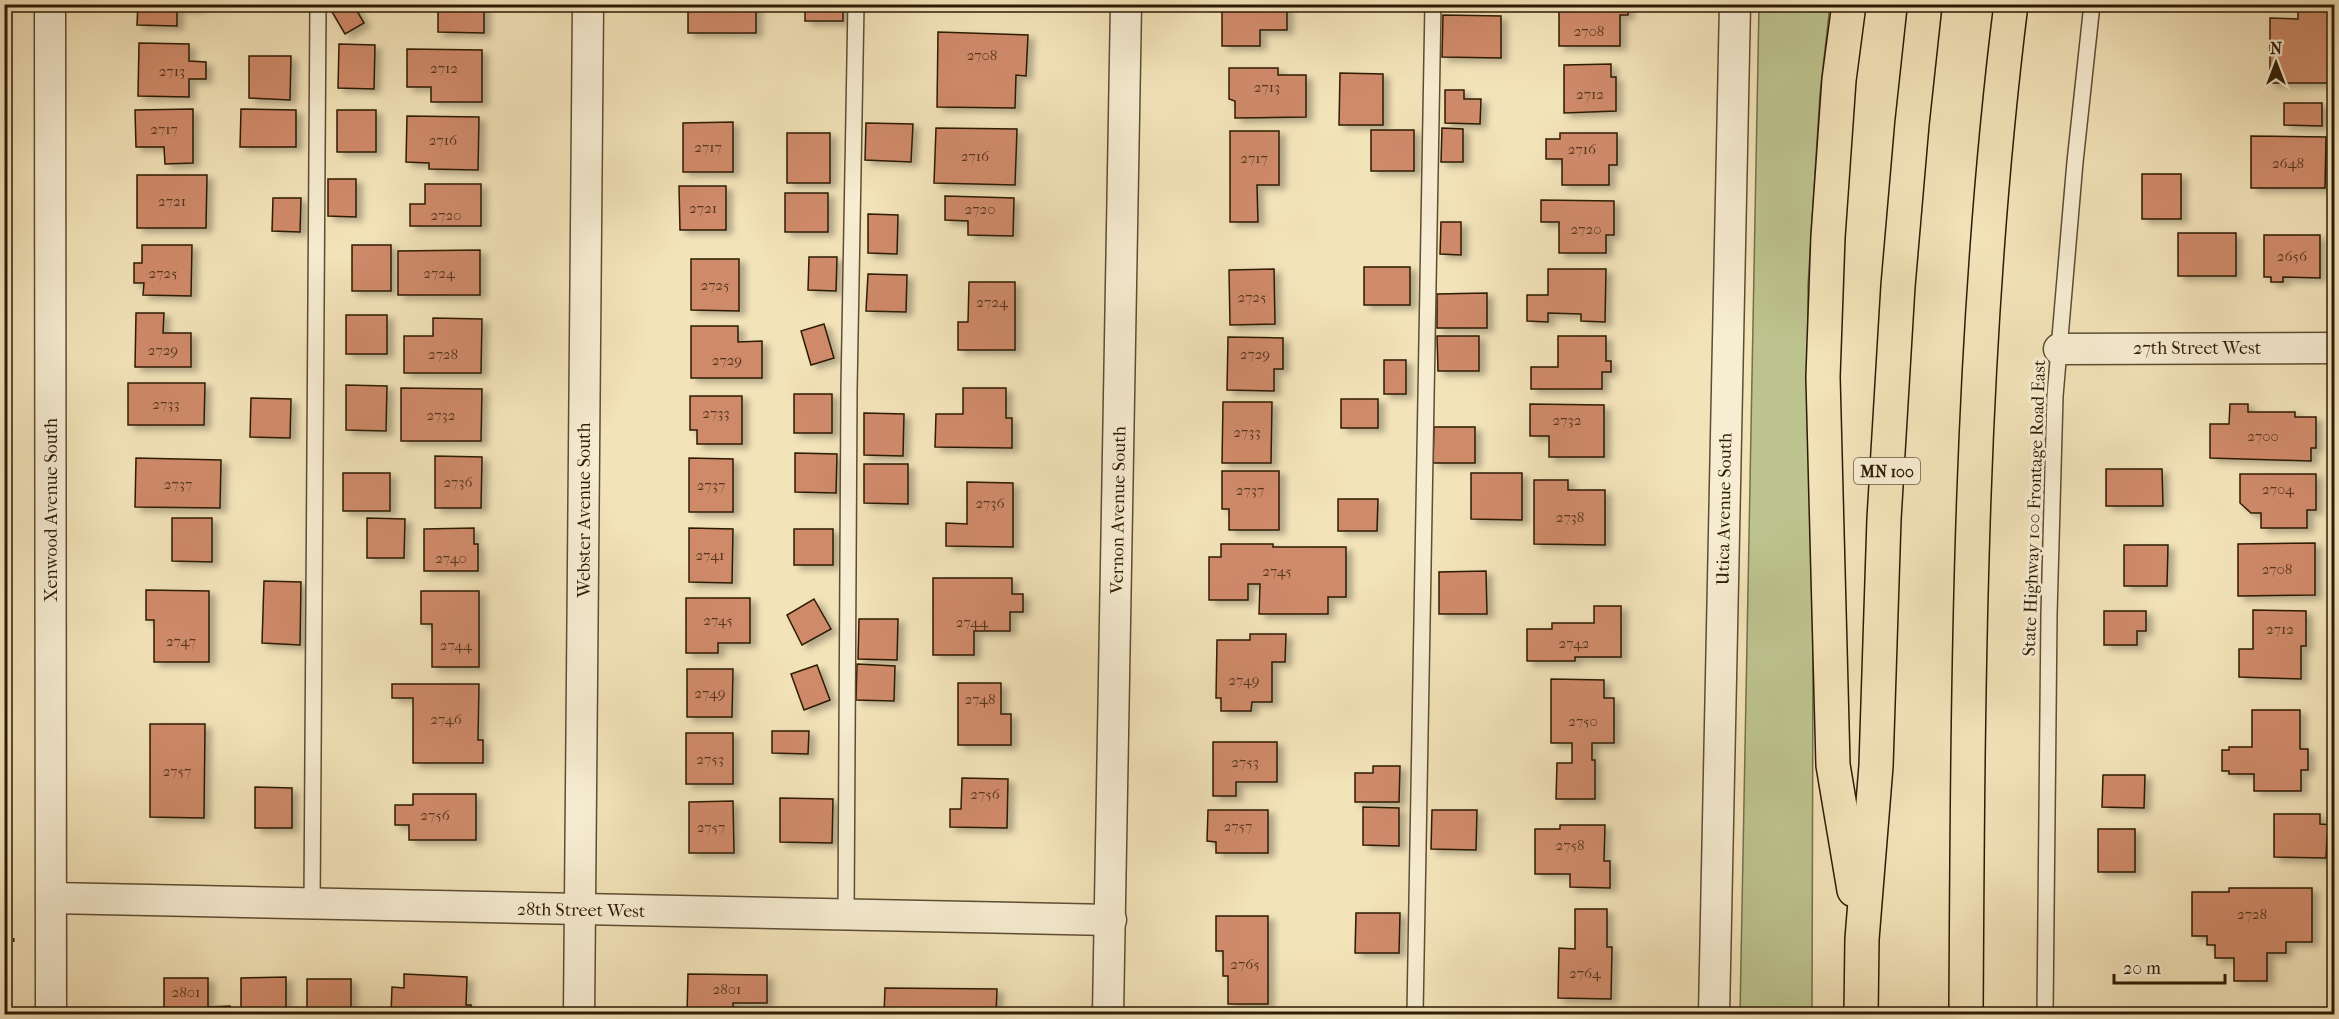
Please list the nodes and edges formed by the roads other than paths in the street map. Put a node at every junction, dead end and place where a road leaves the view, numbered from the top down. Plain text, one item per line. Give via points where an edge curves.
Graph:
1 (50, 4) edge
2 (318, 4) edge
3 (588, 4) edge
4 (856, 4) edge
5 (1126, 4) edge
6 (1433, 4) edge
7 (1735, 4) edge
8 (1849, 4) edge
9 (1925, 4) edge
10 (2011, 4) edge
11 (2092, 4) edge
12 (2334, 348) edge
13 (2059, 349) junction
14 (52, 898) junction
15 (312, 904) junction
16 (580, 910) junction
17 (846, 915) junction
18 (1111, 920) junction
19 (1862, 939) junction
20 (51, 1014) edge
21 (579, 1014) edge
22 (1108, 1014) edge
23 (1415, 1014) edge
24 (1714, 1014) edge
25 (1862, 1014) edge
26 (1966, 1014) edge
27 (2045, 1014) edge

1 - 14 street, Xenwood Avenue South
2 - 15 lane
3 - 16 street, Webster Avenue South
4 - 17 lane
5 - 18 street, Vernon Avenue South
6 - 23 lane
7 - 24 street, Utica Avenue South
8 - 19 highway via 1828,237 1823,377 1833,765
9 - 19 highway, MN 100 via 1898,286 1884,519 1876,766
10 - 26 highway via 1991,186 1980,354 1967,756
11 - 13 lane, State Highway 100 Frontage Road East
12 - 13 street, 27th Street West
13 - 27 lane, State Highway 100 Frontage Road East via 2049,614
14 - 15 street, 28th Street West
14 - 20 street, Xenwood Avenue South
15 - 16 street, 28th Street West
16 - 17 street, 28th Street West
16 - 21 street, Webster Avenue South
17 - 18 street, 28th Street West
18 - 22 street, Vernon Avenue South
19 - 25 highway, MN 100

